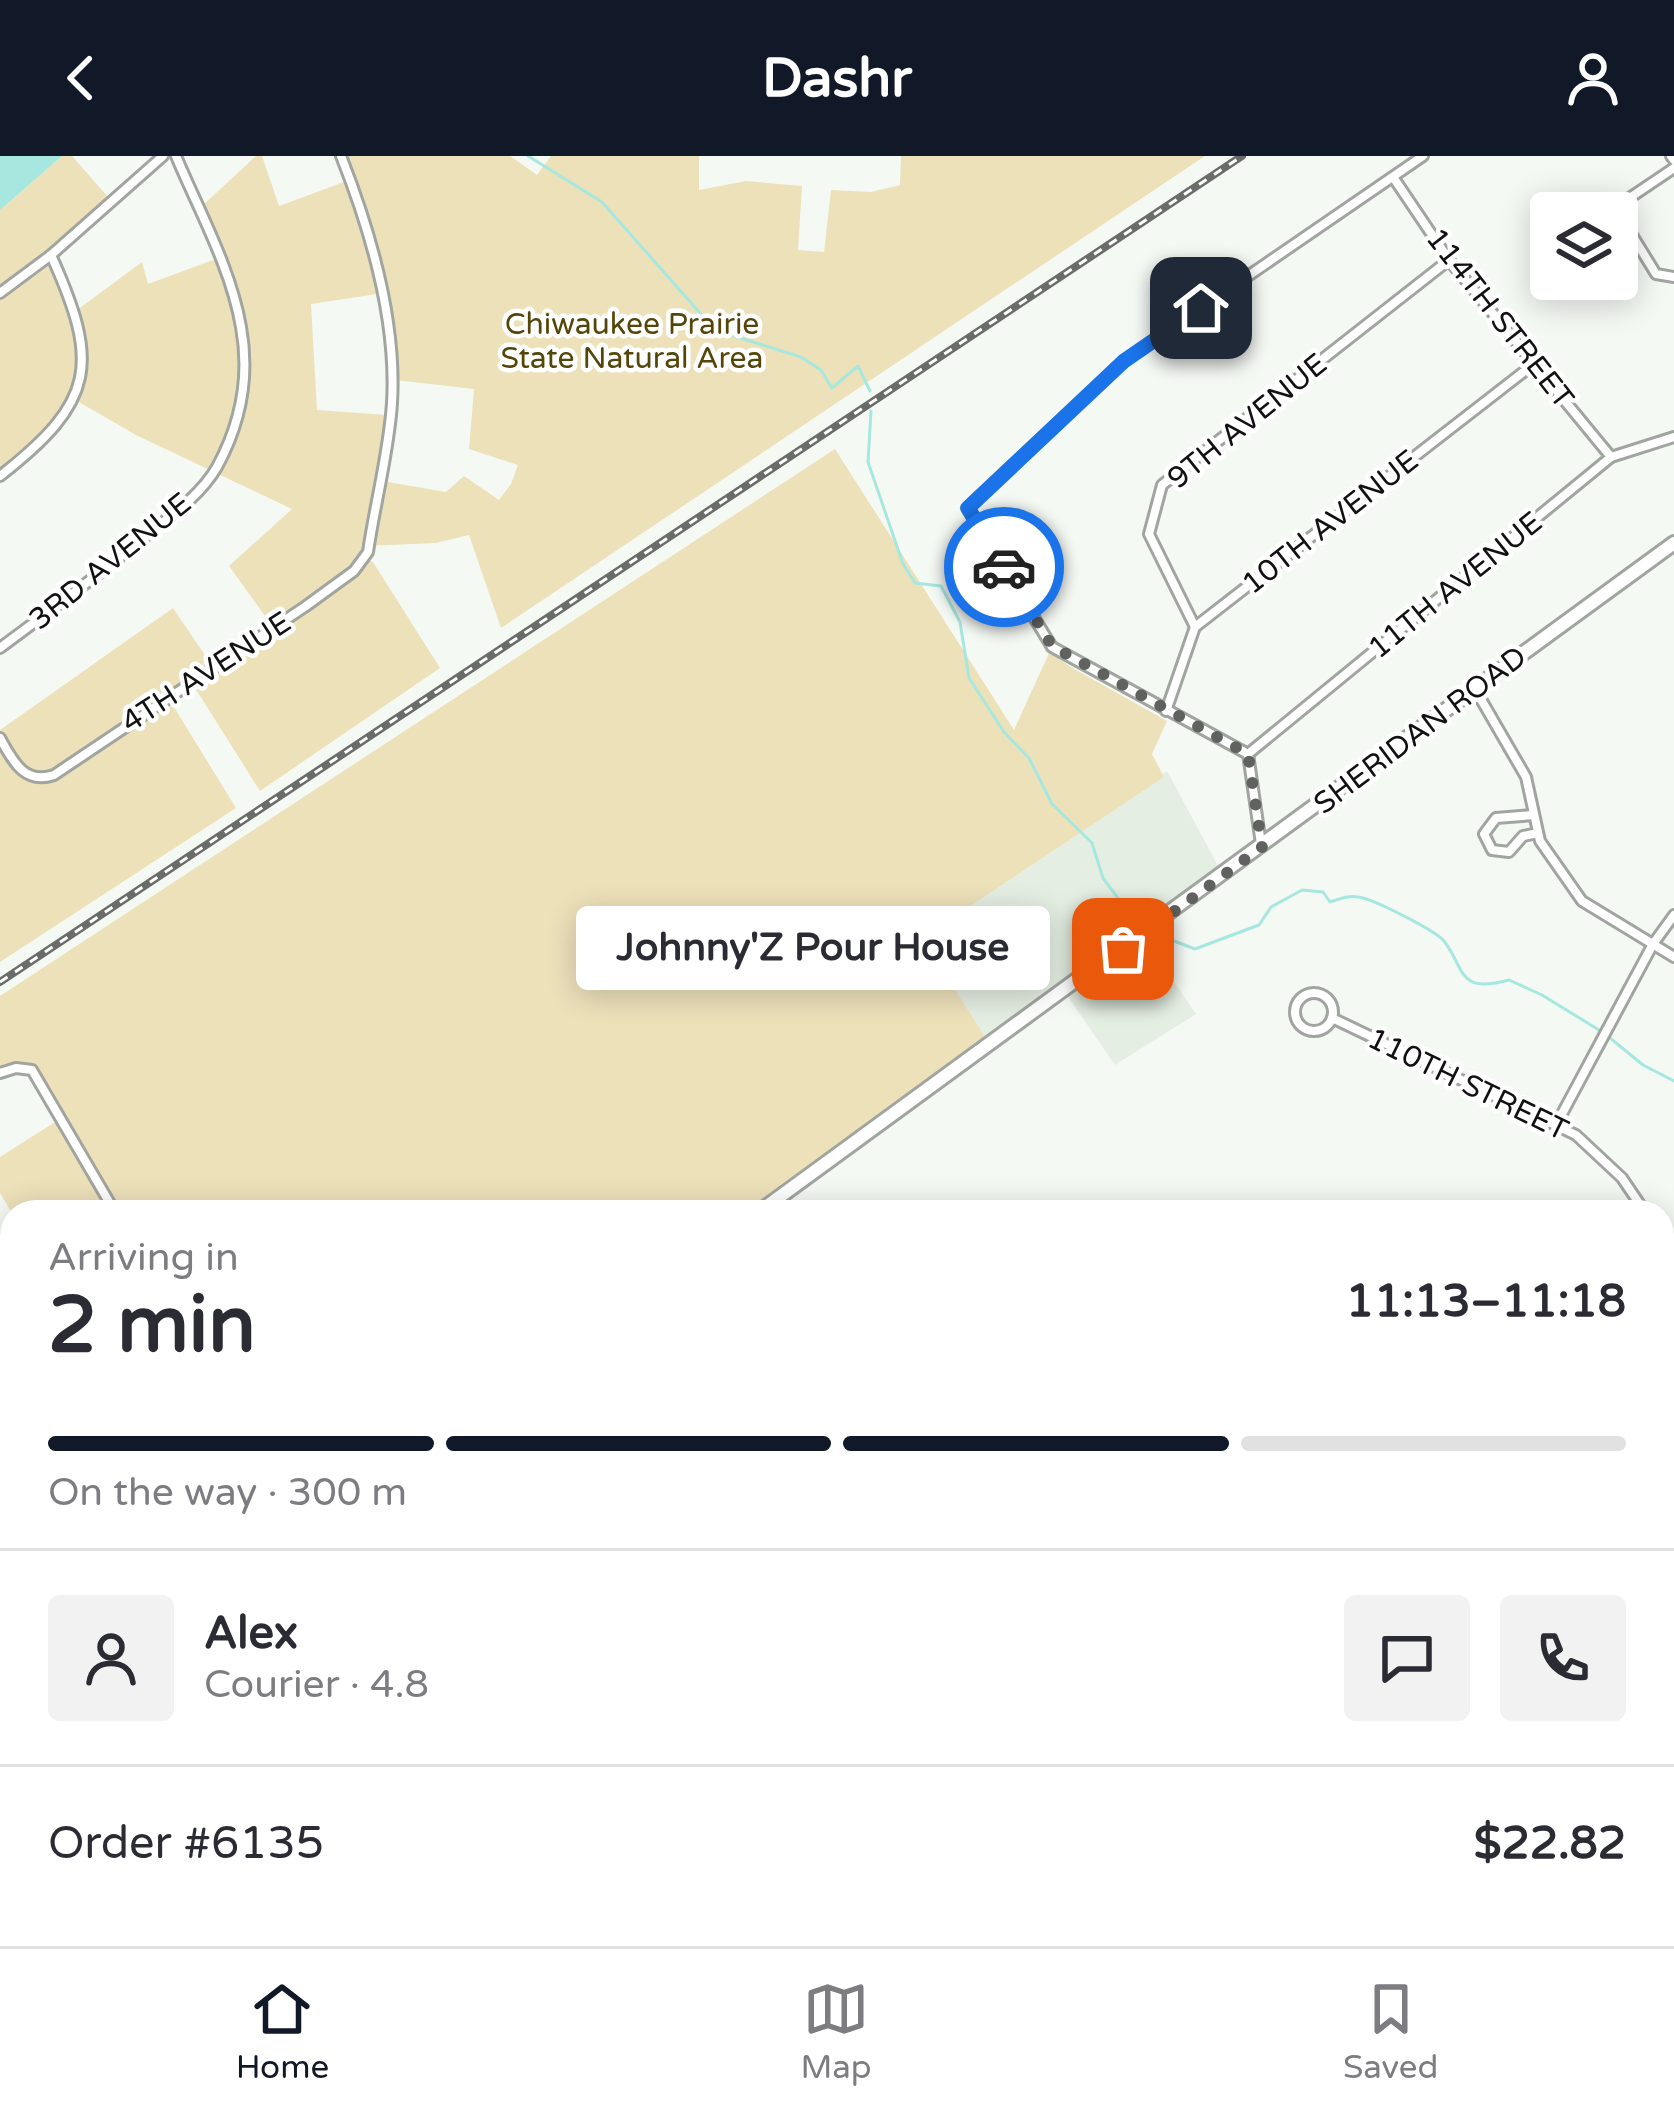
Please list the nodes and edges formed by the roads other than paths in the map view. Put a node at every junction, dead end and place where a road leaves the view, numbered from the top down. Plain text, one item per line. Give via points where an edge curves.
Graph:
1 (163, 156) edge
2 (176, 156) edge
3 (341, 156) edge
4 (1423, 156) edge
5 (1673, 162) edge
6 (1393, 177) junction
7 (51, 256) junction
8 (1450, 260) junction
9 (1674, 277) edge
10 (0, 292) edge
11 (1535, 363) junction
12 (1674, 437) edge
13 (1612, 458) junction
14 (0, 476) edge
15 (1674, 543) edge
16 (1196, 627) junction
17 (0, 648) edge
18 (1475, 689) junction
19 (1166, 711) junction
20 (0, 738) edge
21 (1248, 754) junction
22 (1534, 815) junction
23 (1538, 833) junction
24 (1262, 847) junction
25 (1674, 915) edge
26 (1653, 944) junction
27 (1674, 957) edge
28 (1332, 1018) junction
29 (0, 1073) edge
30 (1556, 1125) junction
31 (108, 1200) edge
32 (776, 1200) edge
33 (1635, 1200) edge

1 - 7 street
2 - 17 street, 3RD AVENUE via 230,286 246,362 237,421 199,491
3 - 20 street, 4TH AVENUE via 371,245 392,368 392,415 368,552 306,606 63,770 34,778
4 - 6 street
5 - 9 street via 1628,199 1624,222 1656,274
6 - 8 street, 114TH STREET
6 - 19 street via 1124,361 968,508 1052,646
7 - 10 street
7 - 14 street via 80,325 84,366 66,414
8 - 11 street, 114TH STREET
8 - 16 street, 9TH AVENUE via 1162,485 1149,534
11 - 13 street, 114TH STREET
11 - 16 street, 10TH AVENUE
12 - 13 street, 11TH AVENUE
13 - 21 street, 11TH AVENUE
15 - 18 main road, SHERIDAN ROAD
16 - 19 street
18 - 22 street via 1526,777
18 - 24 main road, SHERIDAN ROAD
19 - 21 street
21 - 24 street
22 - 23 street
22 - 23 street via 1496,818 1484,834 1492,850 1509,852
23 - 26 street via 1582,902
24 - 32 main road, SHERIDAN ROAD
25 - 26 street
26 - 27 street
26 - 30 street
28 - 28 street, 110TH STREET via 1320,994 1297,1006 1300,1024 1312,1030
28 - 30 street, 110TH STREET
29 - 31 street via 32,1070
30 - 33 street, 110TH STREET via 1622,1178

